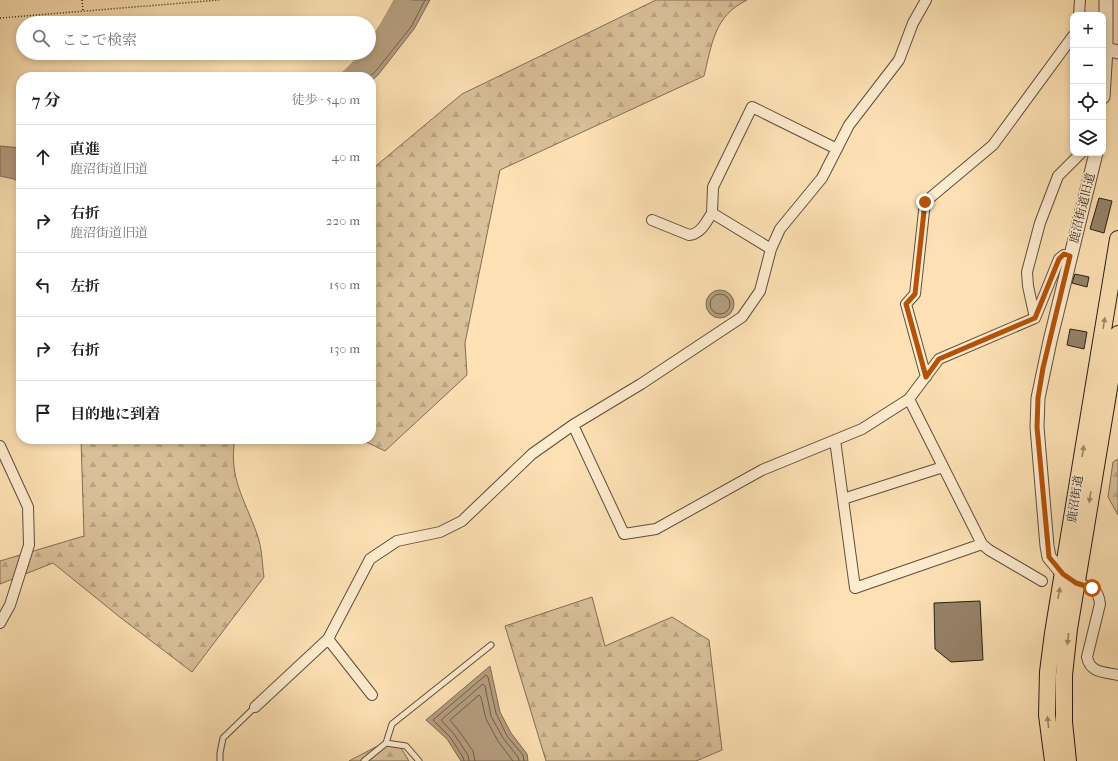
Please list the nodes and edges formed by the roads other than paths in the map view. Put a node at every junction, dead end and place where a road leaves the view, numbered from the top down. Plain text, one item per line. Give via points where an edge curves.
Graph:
1 (926, 0) edge
2 (1080, 0) edge
3 (1106, 0) edge
4 (1079, 12) edge
5 (1070, 40) edge
6 (1112, 50) edge
7 (1105, 84) edge
8 (837, 149) junction
9 (1078, 156) edge
10 (1095, 156) edge
11 (712, 213) junction
12 (652, 220) dead end
13 (1118, 239) edge
14 (771, 249) junction
15 (1070, 256) junction
16 (1035, 318) junction
17 (1118, 334) edge
18 (926, 377) junction
19 (909, 399) junction
20 (573, 425) junction
21 (835, 440) junction
22 (0, 446) edge
23 (943, 467) junction
24 (843, 499) junction
25 (982, 544) junction
26 (1063, 574) junction
27 (1042, 581) dead end
28 (1076, 583) junction
29 (0, 624) edge
30 (328, 639) junction
31 (492, 645) dead end
32 (1118, 675) edge
33 (372, 695) dead end
34 (255, 707) joint
35 (386, 743) junction
36 (220, 761) edge
37 (364, 761) edge
38 (419, 761) edge
39 (1053, 761) edge
40 (1068, 761) edge

1 - 8 street via 913,23 899,60 849,126
2 - 4 street
3 - 6 street
5 - 18 street via 993,145 925,202 915,294 906,304
6 - 7 street
8 - 11 street via 752,107 713,187
8 - 14 street via 822,178 780,230
9 - 16 street via 1058,176 1040,223 1027,272
10 - 15 street, 鹿沼街道旧道
11 - 12 street via 695,234
11 - 14 street
26 -> 13 main road, 鹿沼街道
14 - 20 street via 760,291 742,317 641,384
15 - 16 street via 1064,254 1059,259
15 - 26 street, 鹿沼街道旧道 via 1043,368 1037,427 1047,546 1049,557
16 - 18 street via 939,359
17 -> 28 main road, 鹿沼街道
18 - 19 street
19 - 21 street via 862,429
19 - 23 street
20 - 21 street via 624,534 656,529 762,470
20 - 30 street via 532,454 462,521 440,532 397,541 370,559
21 - 24 street
22 - 29 street via 28,507 29,545 10,605
23 - 24 street
23 - 25 street
24 - 25 street via 855,588
25 - 27 street
26 - 28 street, 鹿沼街道旧道
39 -> 26 main road, 鹿沼街道 via 1048,715 1048,672
28 - 32 street via 1097,592 1100,604 1087,657 1088,664 1094,670
28 -> 40 main road, 鹿沼街道 via 1064,675 1064,722
30 - 33 street
30 - 34 street
31 - 35 lane via 392,724
34 - 36 lane via 224,738
35 - 37 lane
35 - 38 lane via 406,746

